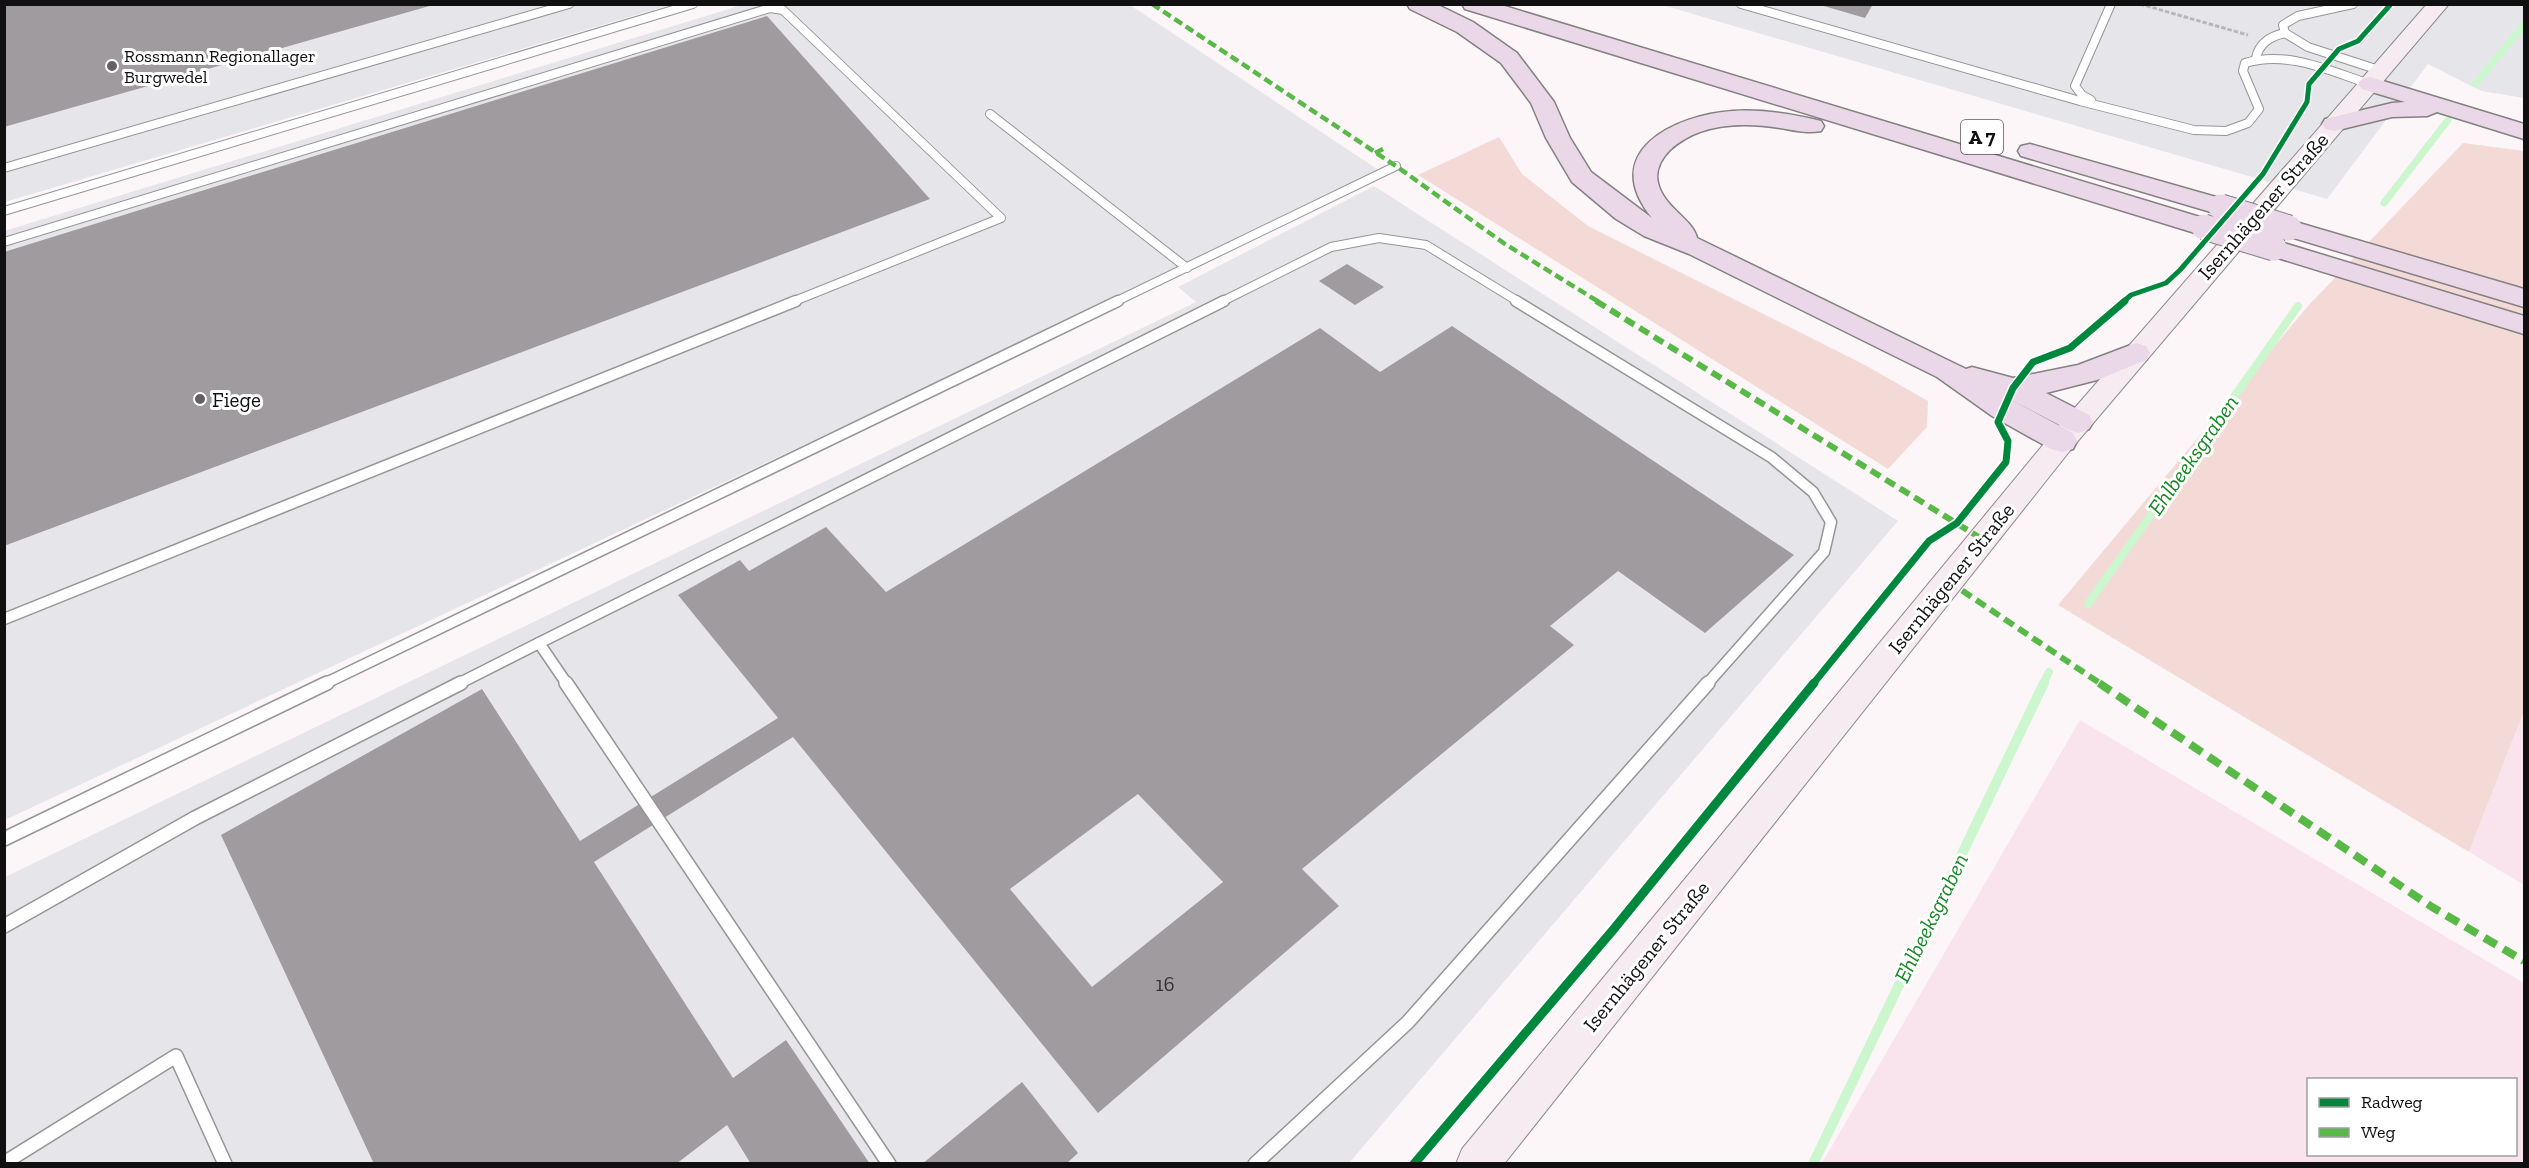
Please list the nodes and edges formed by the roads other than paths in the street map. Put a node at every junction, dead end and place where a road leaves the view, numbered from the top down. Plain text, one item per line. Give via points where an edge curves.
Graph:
1 (569, 4) edge
2 (693, 4) edge
3 (1418, 4) edge
4 (1473, 4) edge
5 (1542, 4) edge
6 (1741, 4) edge
7 (2110, 4) edge
8 (2353, 4) edge
9 (2439, 4) edge
10 (2285, 33) junction
11 (2256, 58) junction
12 (2376, 77) junction
13 (2101, 105) junction
14 (2452, 109) junction
15 (990, 114) dead end
16 (2524, 117) edge
17 (2334, 124) junction
18 (1885, 131) junction
19 (2524, 132) edge
20 (1396, 166) dead end
21 (4, 168) edge
22 (4, 211) edge
23 (2282, 238) junction
24 (4, 242) edge
25 (1698, 248) junction
26 (1187, 268) junction
27 (2524, 298) edge
28 (2524, 325) edge
29 (2136, 353) junction
30 (1947, 370) junction
31 (2013, 388) junction
32 (2070, 431) junction
33 (4, 619) edge
34 (539, 643) junction
35 (4, 839) edge
36 (4, 926) edge
37 (4, 1163) edge
38 (225, 1164) edge
39 (889, 1164) edge
40 (1255, 1164) edge
41 (1477, 1164) edge

1 - 21 lane
2 - 22 lane
3 - 25 highway via 1465,27 1509,58 1542,102 1581,177 1599,194 1653,230
4 - 18 highway, A 7
5 - 23 highway, A 7, bridge via 2221,207
6 - 13 lane
7 - 13 lane via 2075,86 2082,95
8 - 10 lane via 2298,16 2283,25
9 - 12 main road, Isernhägener Straße
10 - 11 lane via 2271,36 2257,50
10 - 12 lane
11 - 12 lane via 2275,56
11 - 13 lane via 2245,63 2243,71 2259,108 2248,123 2226,131 2194,130
12 - 14 highway
12 - 16 highway
12 - 17 main road, Isernhägener Straße
14 - 17 highway via 2392,110
14 - 19 highway
15 - 26 lane
17 - 29 main road, Isernhägener Straße
18 - 23 highway, A 7, bridge via 2204,227
18 - 25 highway via 1829,130 1749,118 1701,123 1678,132 1661,143 1648,161 1646,185 1664,217
20 - 26 lane
23 - 27 highway, A 7
23 - 28 highway, A 7
24 - 33 lane via 770,8 783,10 1001,218
25 - 30 highway
26 - 35 lane
29 - 31 highway via 2087,373
29 - 32 main road, Isernhägener Straße
30 - 31 highway
30 - 32 highway via 2002,409
31 - 32 highway
32 - 41 main road, Isernhägener Straße
34 - 36 lane via 195,818
34 - 39 lane
34 - 40 lane via 1331,247 1359,239 1395,236 1426,245 1771,457 1813,492 1831,522 1824,552 1407,1022
37 - 38 lane via 176,1056

